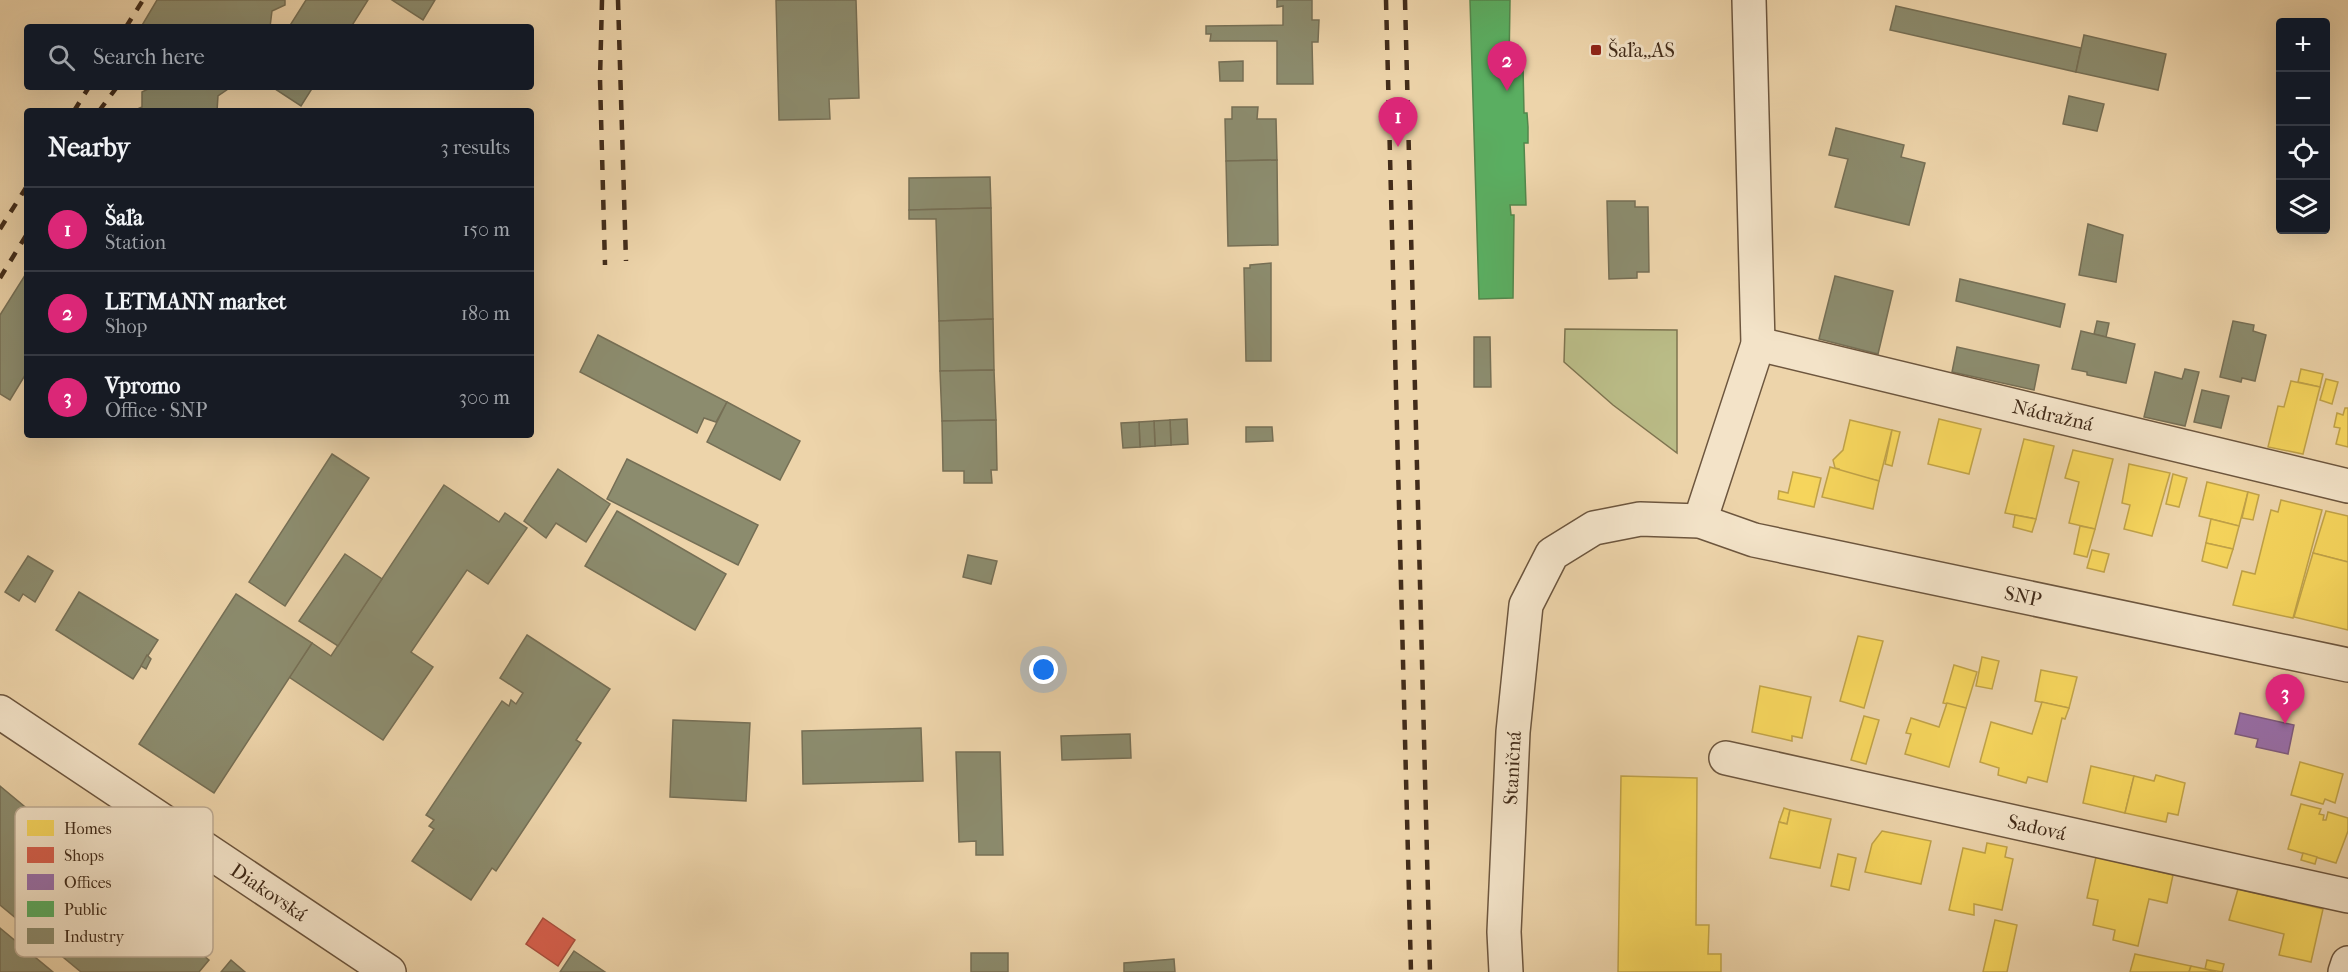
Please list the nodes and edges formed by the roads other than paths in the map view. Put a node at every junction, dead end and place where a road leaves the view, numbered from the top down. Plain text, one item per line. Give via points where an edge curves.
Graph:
1 (1749, 0) edge
2 (1758, 344) junction
3 (2348, 486) edge
4 (1700, 521) junction
5 (1545, 569) joint
6 (2348, 665) edge
7 (0, 712) edge
8 (1726, 758) dead end
9 (142, 807) edge
10 (213, 854) edge
11 (2348, 896) edge
12 (2348, 963) edge
13 (389, 972) edge
14 (1506, 972) edge
15 (2345, 972) edge

1 - 2 street
2 - 3 street, Nádražná
2 - 4 street
4 - 5 street, SNP via 1640,519 1594,528 1552,554
4 - 6 street, SNP via 1754,540
5 - 14 street, Staničná via 1526,605 1513,732 1504,932
7 - 9 street, Diakovská
8 - 11 street, Sadová
10 - 13 street, Diakovská
12 - 15 street

